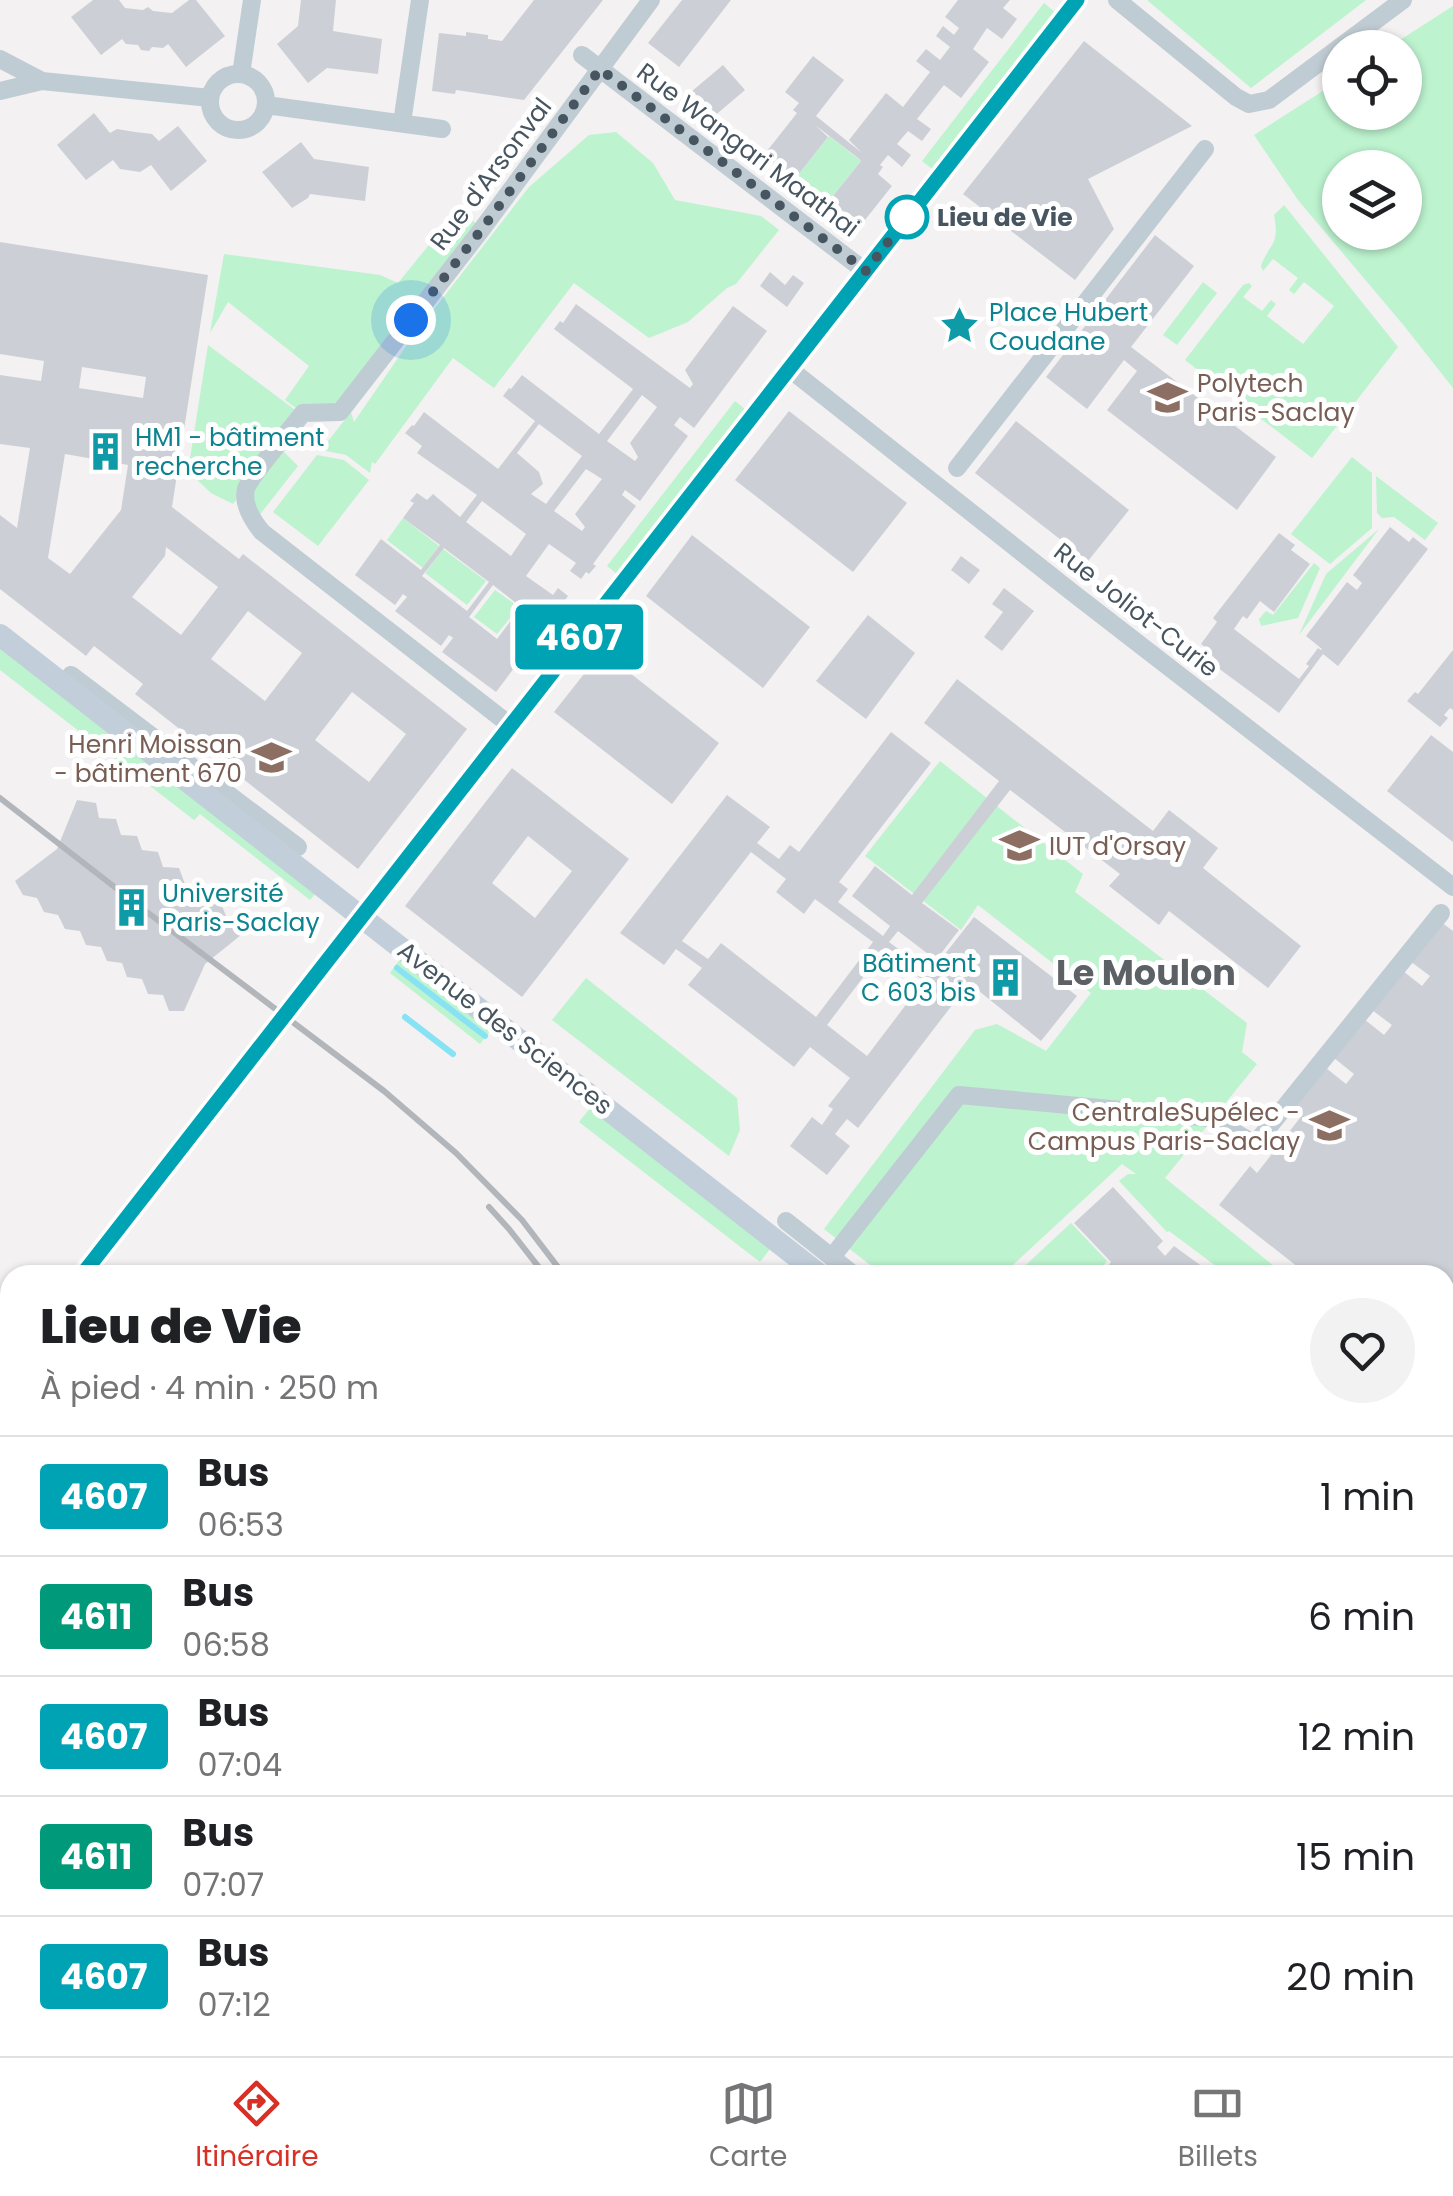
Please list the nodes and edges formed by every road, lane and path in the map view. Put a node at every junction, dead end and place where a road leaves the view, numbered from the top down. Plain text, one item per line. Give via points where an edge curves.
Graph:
1 (252, 0) edge
2 (420, 0) edge
3 (650, 0) edge
4 (1077, 0) edge
5 (1117, 0) edge
6 (1403, 0) edge
7 (582, 55) dead end
8 (0, 59) edge
9 (600, 69) junction
10 (241, 74) junction
11 (42, 81) junction
12 (0, 91) edge
13 (210, 98) junction
14 (266, 105) junction
15 (402, 123) junction
16 (442, 128) dead end
17 (1204, 149) dead end
18 (866, 271) junction
19 (790, 370) junction
20 (956, 468) dead end
21 (0, 634) edge
22 (71, 674) dead end
23 (511, 726) junction
24 (298, 848) dead end
25 (1453, 887) edge
26 (1441, 913) dead end
27 (363, 917) junction
28 (338, 947) dead end
29 (786, 1221) dead end
30 (822, 1260) edge

1 - 10 street
2 - 15 street
3 - 9 street, Rue d'Arsonval
4 - 18 street
5 - 6 street via 1249,104 1269,100
7 - 9 street, Rue Wangari Maathai
8 - 11 street
9 - 18 street, Rue Wangari Maathai
9 - 23 street, Rue d'Arsonval via 340,412 304,413 246,488 247,506 262,532
10 - 13 street via 224,77
10 - 14 street via 257,81
11 - 12 street
11 - 13 street
13 - 14 street via 219,122 234,129 252,126
14 - 15 street
15 - 16 street
17 - 20 street
18 - 19 street
19 - 23 street
19 - 25 street, Rue Joliot-Curie
21 - 27 street, Avenue des Sciences
22 - 24 street
23 - 27 street
26 - 30 street via 1255,1144 1210,1118 958,1095
27 - 28 street
27 - 30 street, Avenue des Sciences
29 - 30 street

